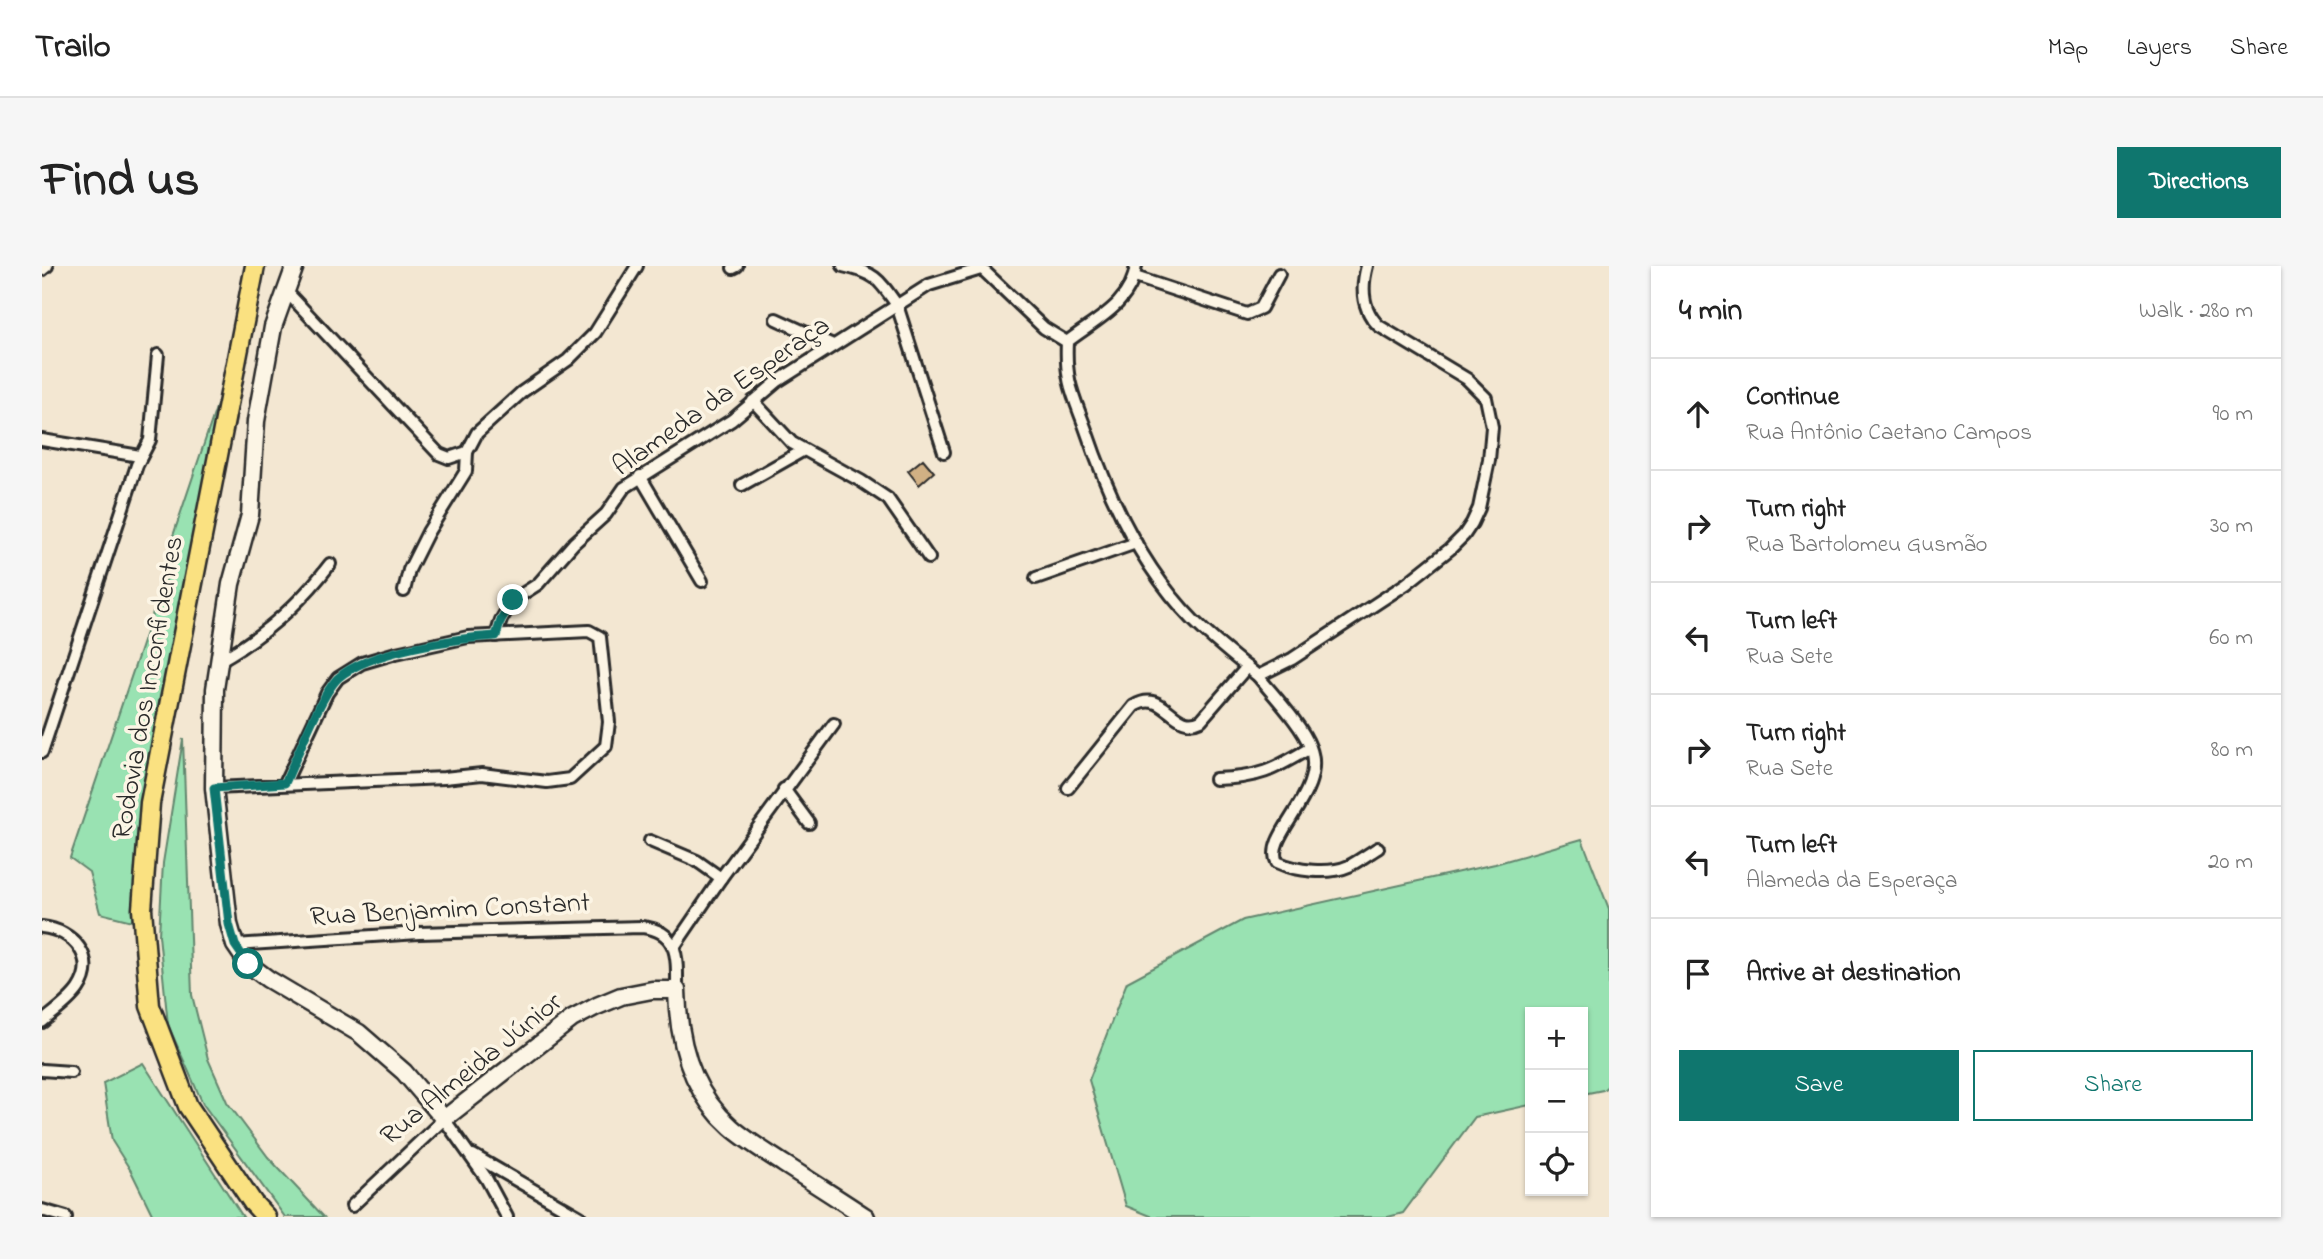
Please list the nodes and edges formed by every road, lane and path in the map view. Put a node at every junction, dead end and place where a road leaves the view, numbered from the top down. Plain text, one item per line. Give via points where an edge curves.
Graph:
1 (47, 266) edge
2 (255, 266) edge
3 (295, 266) edge
4 (637, 266) edge
5 (843, 266) edge
6 (1367, 266) edge
7 (980, 267) edge
8 (866, 269) edge
9 (42, 270) edge
10 (1136, 271) edge
11 (1279, 274) dead end
12 (285, 290) junction
13 (897, 305) junction
14 (776, 319) dead end
15 (1067, 342) junction
16 (833, 345) junction
17 (158, 355) dead end
18 (753, 401) junction
19 (42, 440) edge
20 (804, 450) junction
21 (467, 452) junction
22 (944, 452) dead end
23 (140, 456) junction
24 (640, 476) junction
25 (742, 485) dead end
26 (1136, 543) junction
27 (929, 558) dead end
28 (330, 564) dead end
29 (1036, 578) dead end
30 (702, 582) dead end
31 (404, 591) dead end
32 (496, 636) junction
33 (219, 661) junction
34 (1247, 667) junction
35 (1258, 676) junction
36 (834, 724) dead end
37 (1310, 748) junction
38 (42, 752) edge
39 (1215, 779) dead end
40 (285, 783) junction
41 (214, 788) junction
42 (784, 789) junction
43 (1068, 789) dead end
44 (809, 823) dead end
45 (650, 841) dead end
46 (1378, 848) dead end
47 (721, 878) junction
48 (42, 927) edge
49 (235, 945) junction
50 (674, 947) junction
51 (677, 990) junction
52 (42, 1023) edge
53 (42, 1070) edge
54 (71, 1072) dead end
55 (444, 1119) junction
56 (471, 1154) junction
57 (352, 1206) dead end
58 (49, 1213) edge
59 (66, 1217) edge
60 (266, 1217) edge
61 (507, 1217) edge
62 (580, 1217) edge
63 (866, 1217) edge

1 - 9 street
2 - 60 main road, Rodovia dos Inconfidentes via 150,803 142,909 150,1006 188,1105
3 - 12 street
4 - 21 street via 595,333 477,433
5 - 8 street
6 - 35 street via 1364,299 1371,319 1467,379 1486,398 1492,427 1484,492 1472,523 1450,549 1406,584 1292,659
7 - 13 street, Alameda da Esperaça via 929,285
7 - 15 street via 1044,328
8 - 13 street
10 - 11 street via 1247,314 1265,303
10 - 15 street via 1120,302
12 - 21 street via 439,454 450,458
12 - 33 street via 273,327 256,421 250,515 231,584
13 - 16 street, Alameda da Esperaça
13 - 22 street
14 - 16 street
15 - 26 street via 1071,394
16 - 18 street, Alameda da Esperaça
17 - 23 street via 150,440
18 - 20 street
18 - 24 street, Alameda da Esperaça via 732,420
19 - 23 street
20 - 25 street
20 - 27 street via 888,499
21 - 31 street via 466,471 428,532
23 - 38 street
24 - 30 street
24 - 32 street, Alameda da Esperaça via 538,584 513,600
26 - 29 street
26 - 34 street via 1192,619
28 - 33 street via 274,625
32 - 40 street via 396,653 362,663 338,678
32 - 40 street via 589,631 600,638 609,722 606,746 570,779 547,782 482,774
33 - 41 street
34 - 35 street
34 - 43 street via 1195,723 1181,721 1156,702 1134,706
35 - 37 street
36 - 42 street
37 - 39 street via 1270,772
37 - 46 street via 1311,780 1275,843 1277,862 1288,867 1334,869
40 - 41 street
41 - 49 street
42 - 44 street
42 - 47 street
45 - 47 street via 697,861
47 - 50 street
48 - 52 street via 66,933 85,961 83,981
49 - 50 street, Rua Benjamim Constant via 419,933 642,927 665,933
49 - 55 street via 256,971 379,1050
50 - 51 street
51 - 55 street, Rua Almeida Júnior via 621,996 572,1019
51 - 63 street via 687,1059 713,1109 756,1146
53 - 54 street
55 - 56 street
55 - 57 street, Rua Almeida Júnior
56 - 61 street
56 - 62 street
58 - 59 street

